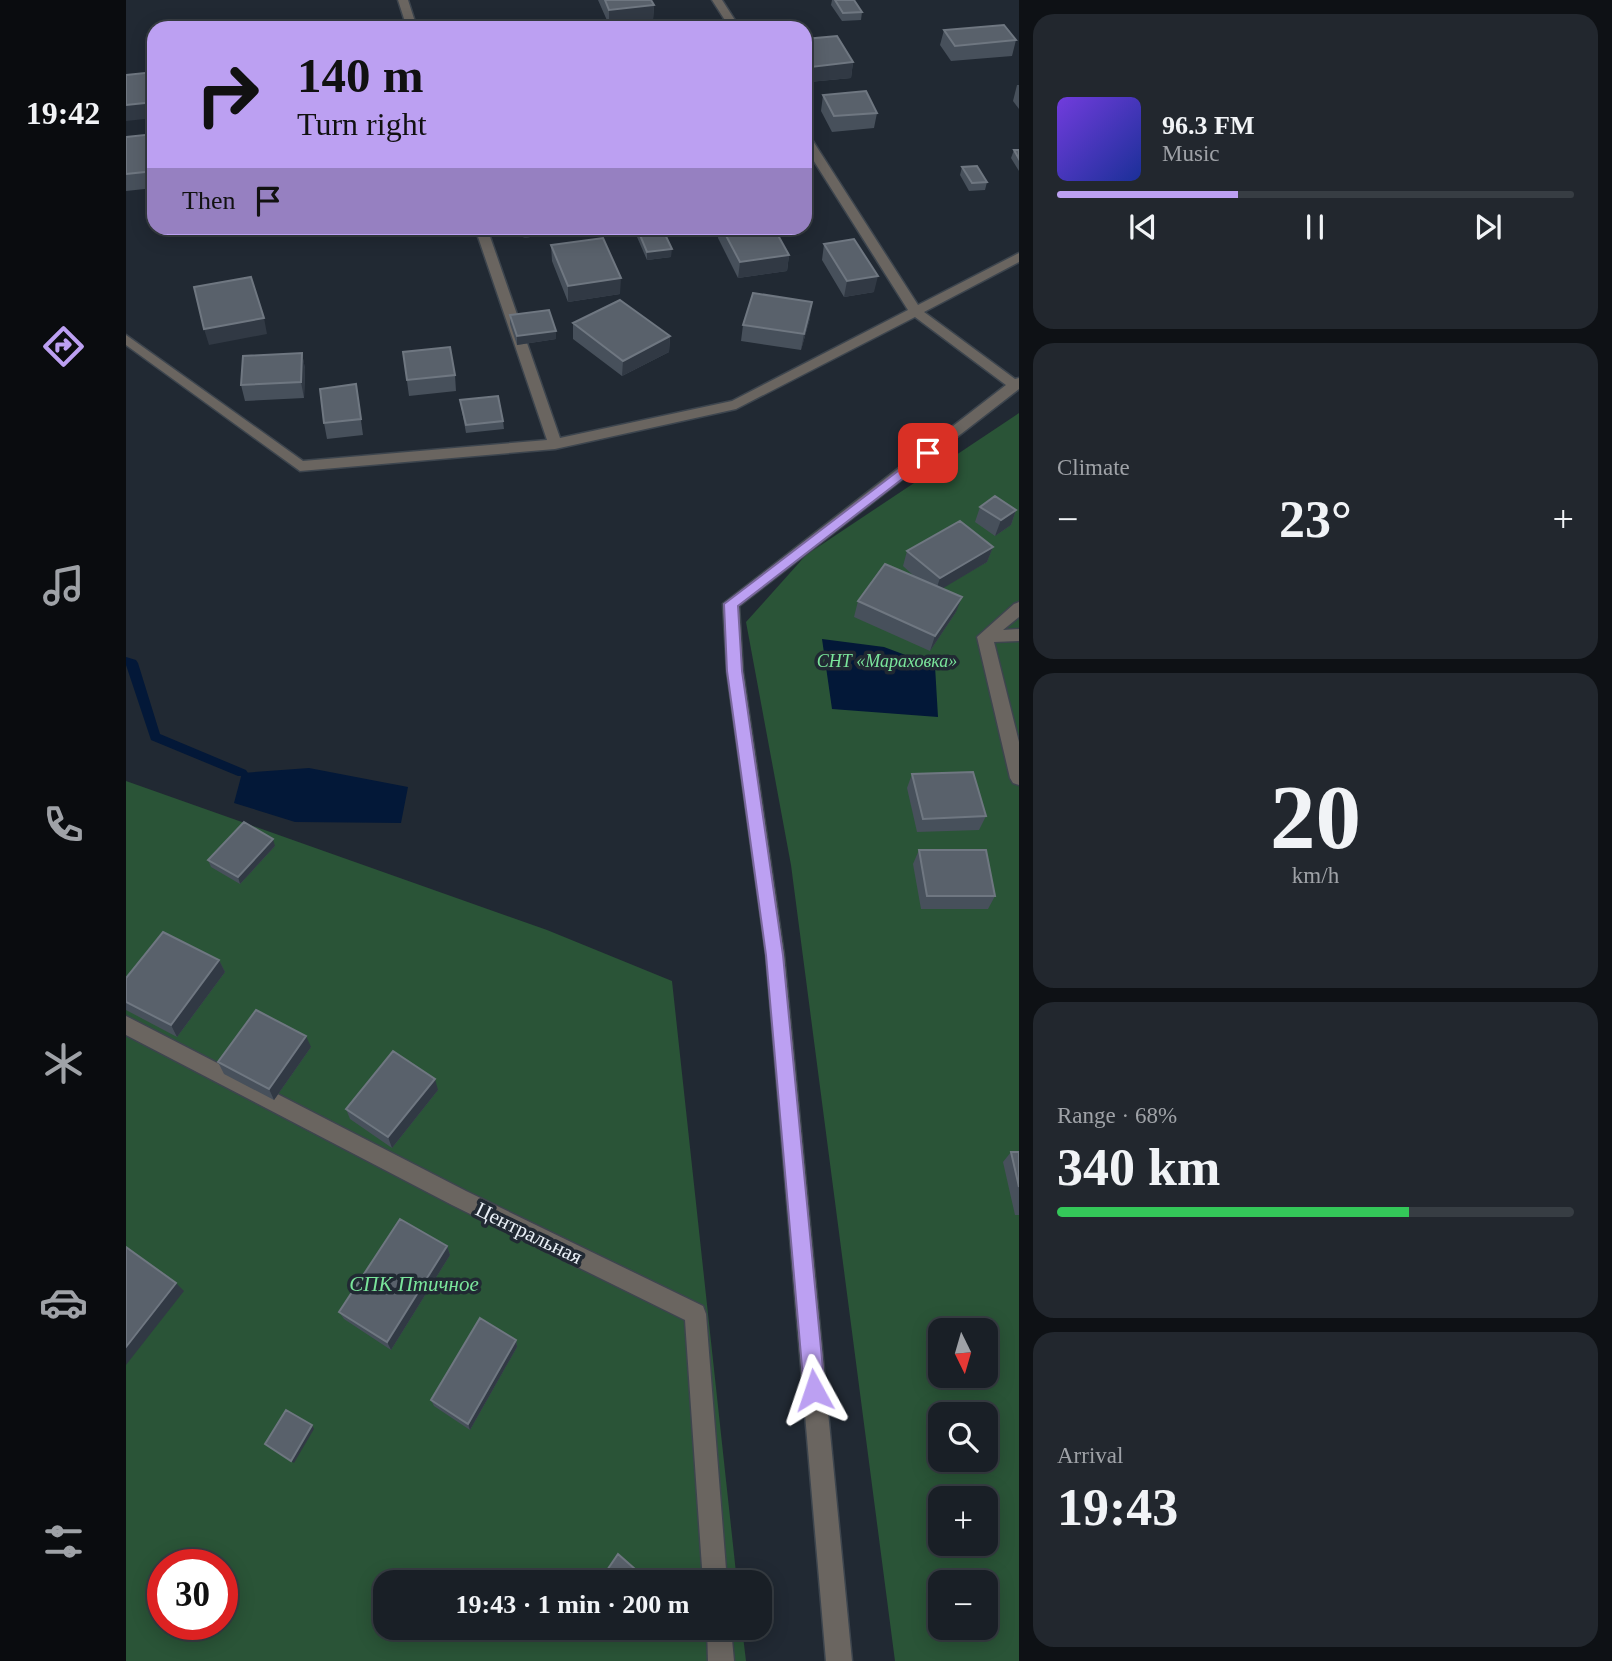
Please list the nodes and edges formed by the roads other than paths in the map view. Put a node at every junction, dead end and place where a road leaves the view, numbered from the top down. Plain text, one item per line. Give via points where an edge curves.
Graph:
1 (403, 0) edge
2 (717, 0) edge
3 (410, 21) edge
4 (730, 21) edge
5 (812, 149) edge
6 (483, 235) edge
7 (1019, 257) edge
8 (915, 311) junction
9 (126, 339) edge
10 (1017, 384) edge
11 (555, 444) junction
12 (1019, 608) edge
13 (1019, 635) edge
14 (985, 637) junction
15 (1019, 778) edge
16 (126, 1025) edge
17 (714, 1570) edge
18 (720, 1640) edge
19 (722, 1661) edge
20 (839, 1661) edge

1 - 3 street
2 - 4 street
5 - 8 street
6 - 11 street
7 - 8 street
8 - 10 street
8 - 11 street via 736,405
9 - 11 street via 300,466
10 - 20 street via 731,604 735,671 775,955
12 - 14 street
13 - 14 street
14 - 15 street
16 - 17 street, Центральная via 695,1314
18 - 19 street

